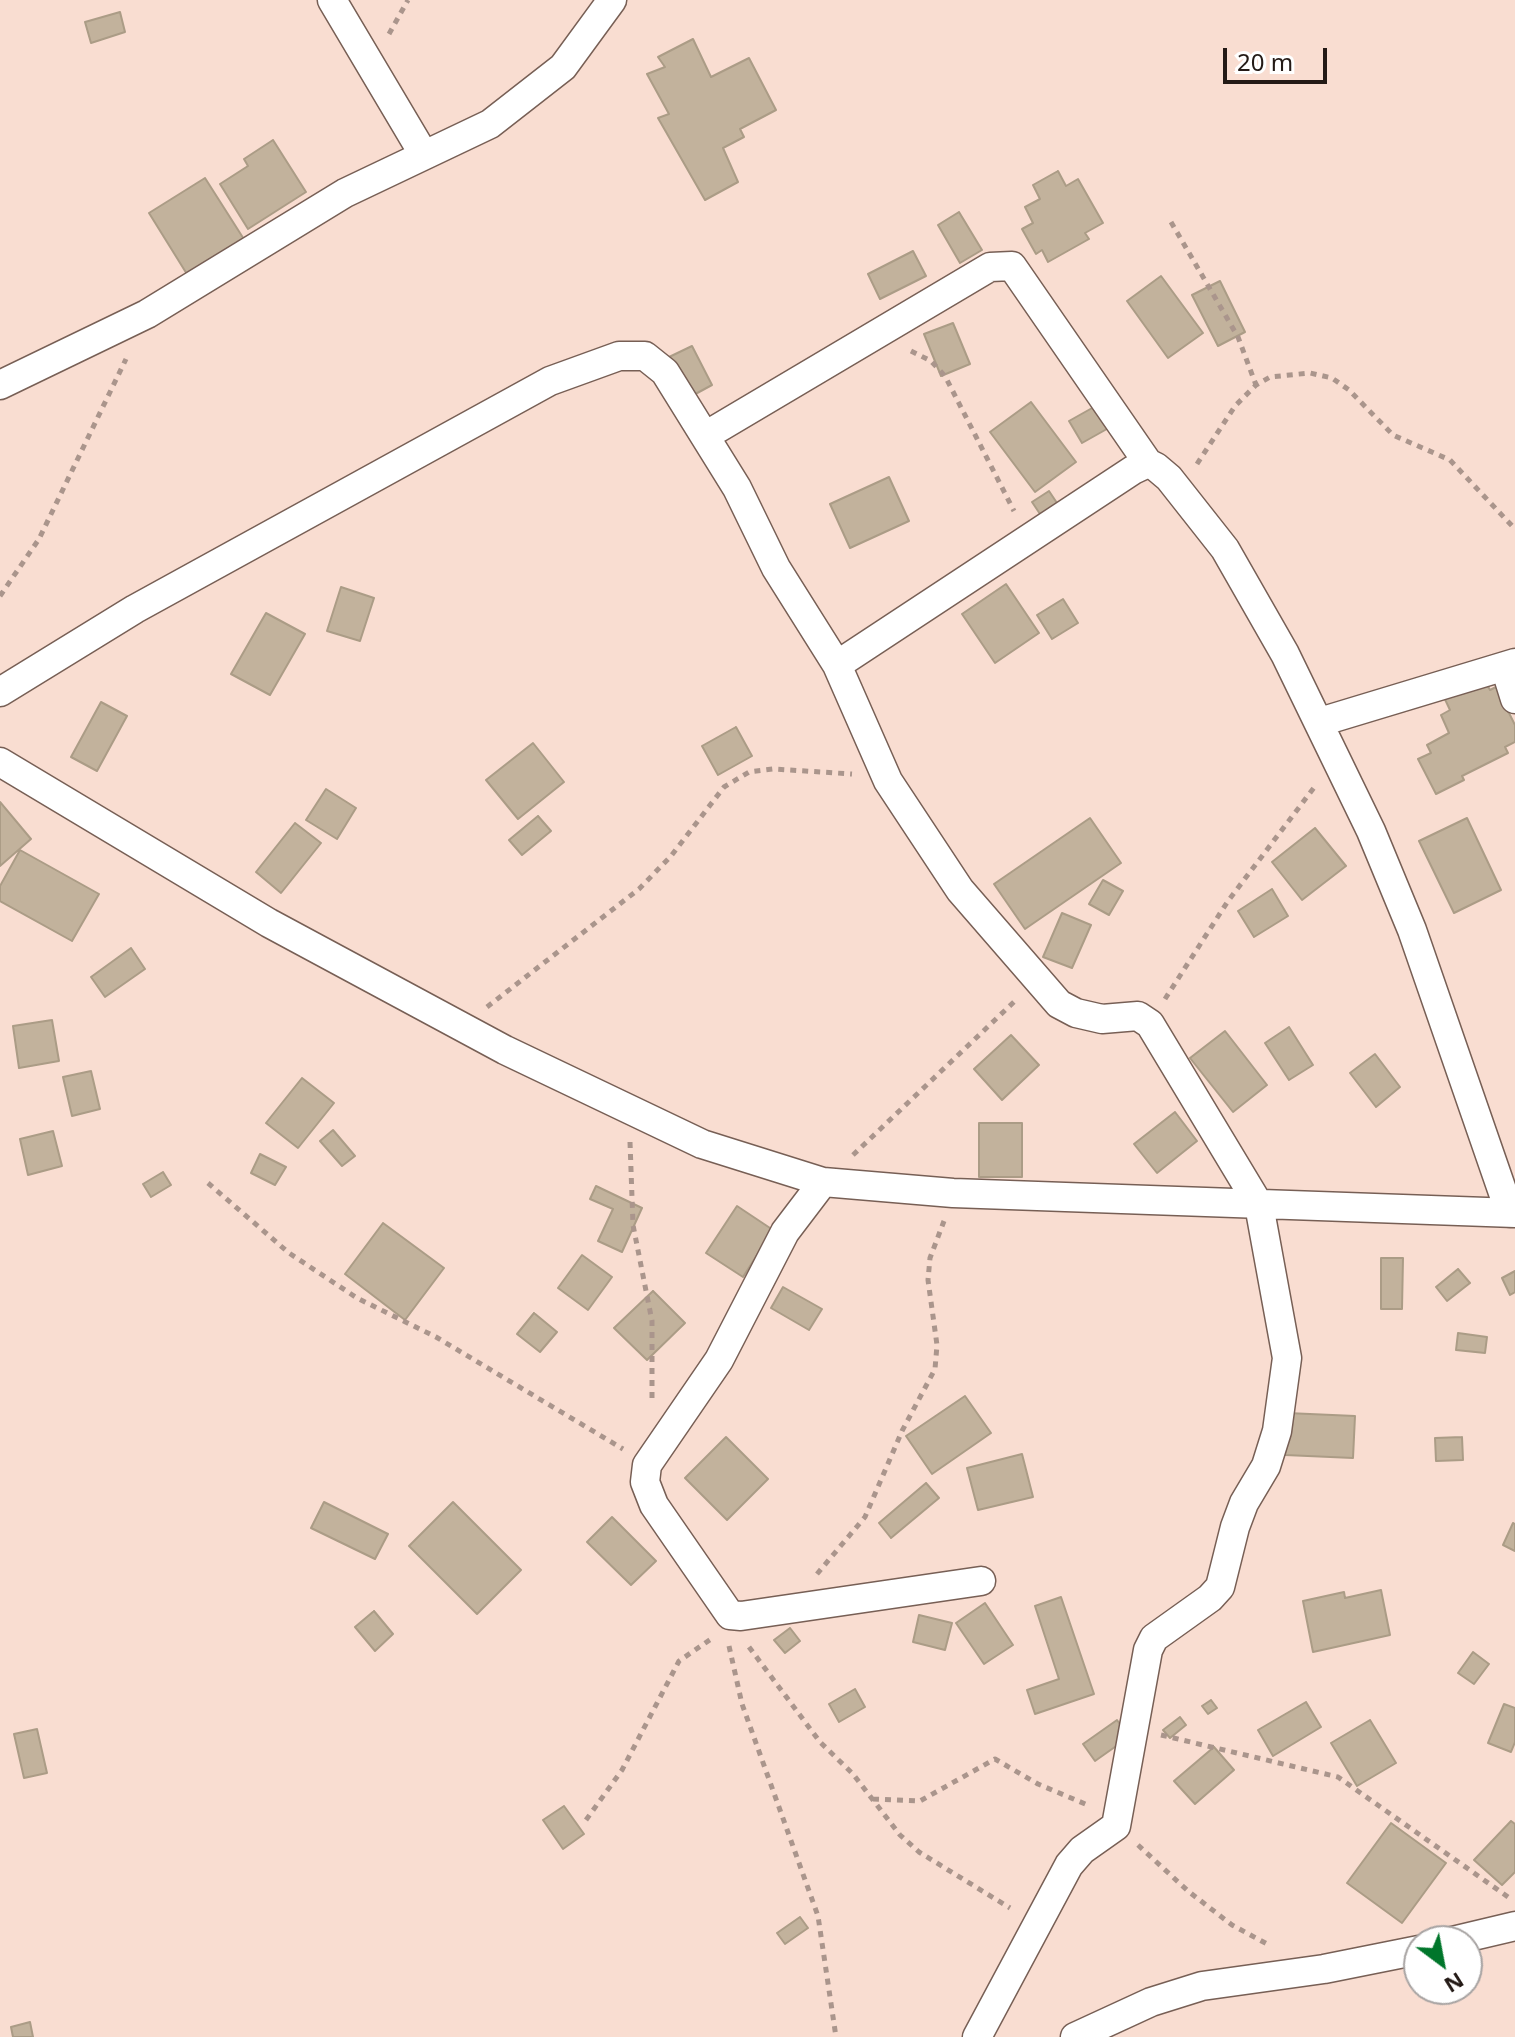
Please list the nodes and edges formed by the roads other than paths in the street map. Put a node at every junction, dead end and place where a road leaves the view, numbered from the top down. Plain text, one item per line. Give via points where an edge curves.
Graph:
1 (332, 0) edge
2 (612, 0) edge
3 (424, 155) junction
4 (0, 385) edge
5 (705, 436) junction
6 (1148, 463) junction
7 (837, 665) junction
8 (1510, 665) edge
9 (0, 692) edge
10 (1515, 699) edge
11 (1320, 722) junction
12 (0, 762) edge
13 (823, 1182) junction
14 (1259, 1205) junction
15 (1512, 1213) edge
16 (981, 1581) dead end
17 (1515, 1926) edge
18 (1483, 1934) edge
19 (1403, 1953) edge
20 (977, 2037) edge
21 (1075, 2037) edge

1 - 3 street
2 - 3 street via 563,67 490,124
3 - 4 street via 345,193 147,314
5 - 6 street via 990,267 1012,266
5 - 7 street via 776,568
5 - 9 street via 665,372 645,356 605,361 550,381 135,609
6 - 7 street
6 - 11 street via 1169,478 1225,549
7 - 14 street via 888,781 960,890 1059,1004 1102,1019 1138,1016 1150,1024
8 - 10 street
8 - 11 street
11 - 15 street via 1412,930
12 - 13 street via 269,923 459,1026 702,1144
13 - 14 street via 953,1193
13 - 16 street via 785,1232 719,1360 653,1458 645,1482 654,1505 725,1617
14 - 15 street
14 - 20 street via 1287,1358 1277,1431 1266,1466 1244,1503 1220,1587 1154,1638 1148,1650 1116,1826 1069,1865
17 - 18 street
19 - 21 street via 1202,1986 1151,2002

